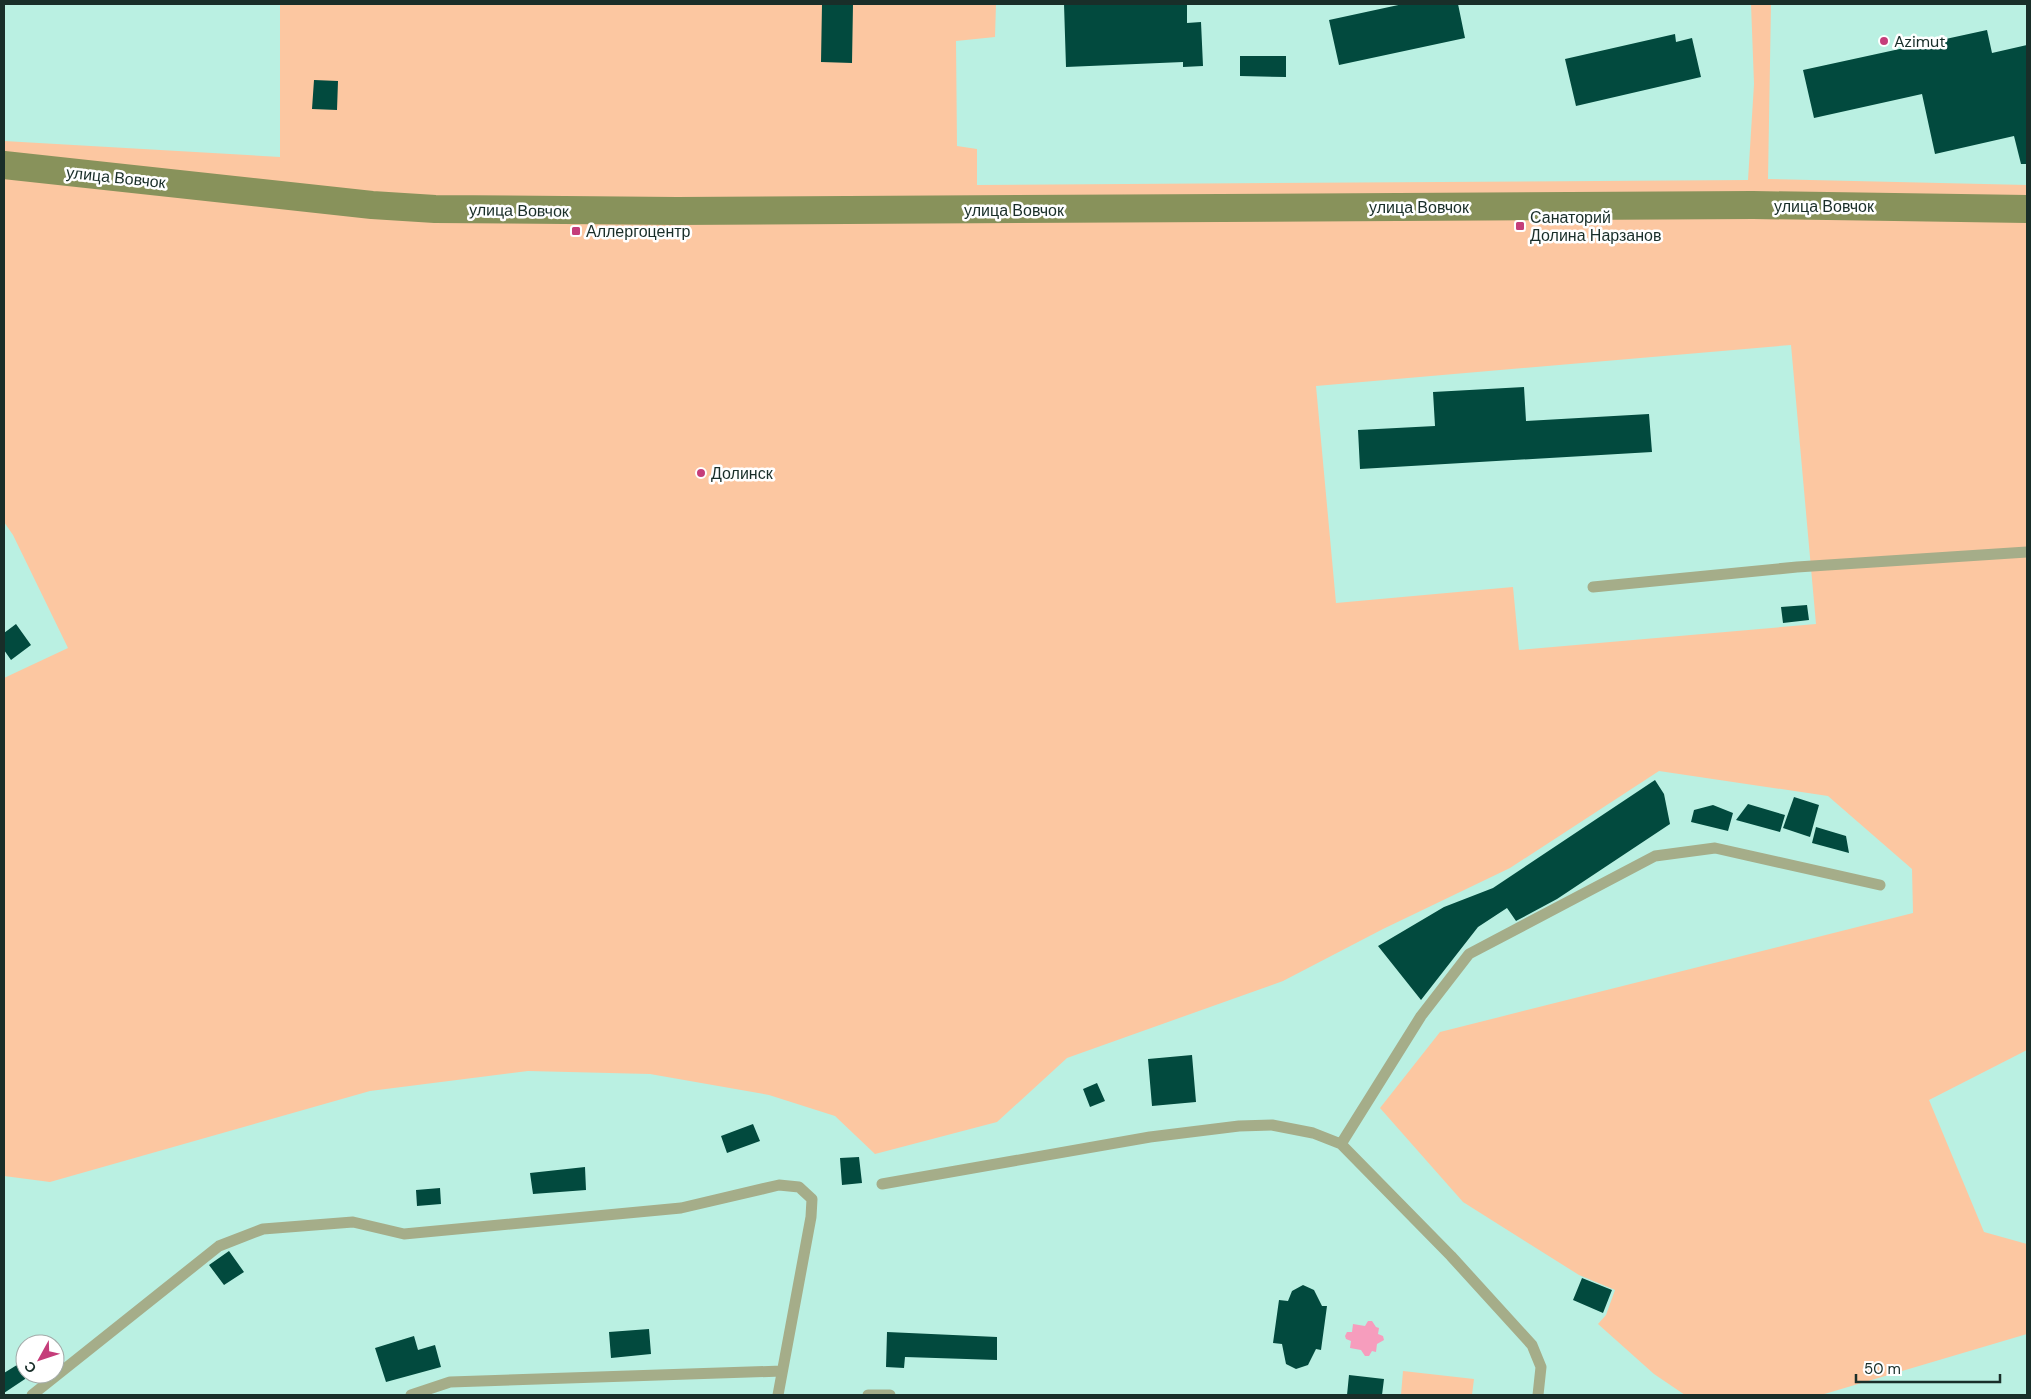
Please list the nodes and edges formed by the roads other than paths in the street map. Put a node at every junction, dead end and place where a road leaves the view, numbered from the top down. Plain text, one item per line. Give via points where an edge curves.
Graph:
1 (4, 166) edge
2 (2027, 209) edge
3 (2027, 552) edge
4 (1593, 586) dead end
5 (1880, 885) dead end
6 (1341, 1144) junction
7 (882, 1184) dead end
8 (782, 1371) junction
9 (32, 1395) edge
10 (411, 1395) edge
11 (778, 1395) edge
12 (868, 1395) edge
13 (890, 1395) edge
14 (1538, 1395) edge

1 - 2 street, улица Вовчок via 435,209 687,211 1752,205
3 - 4 lane via 1797,567
5 - 6 lane via 1715,848 1655,856 1469,954 1421,1016
6 - 7 lane via 1313,1133 1272,1125 1239,1126 1150,1137
6 - 14 lane via 1451,1256 1532,1345 1541,1367
8 - 9 lane via 812,1199 799,1187 780,1185 681,1208 404,1234 353,1222 263,1229 219,1246
8 - 10 lane via 450,1382
8 - 11 lane
12 - 13 lane

